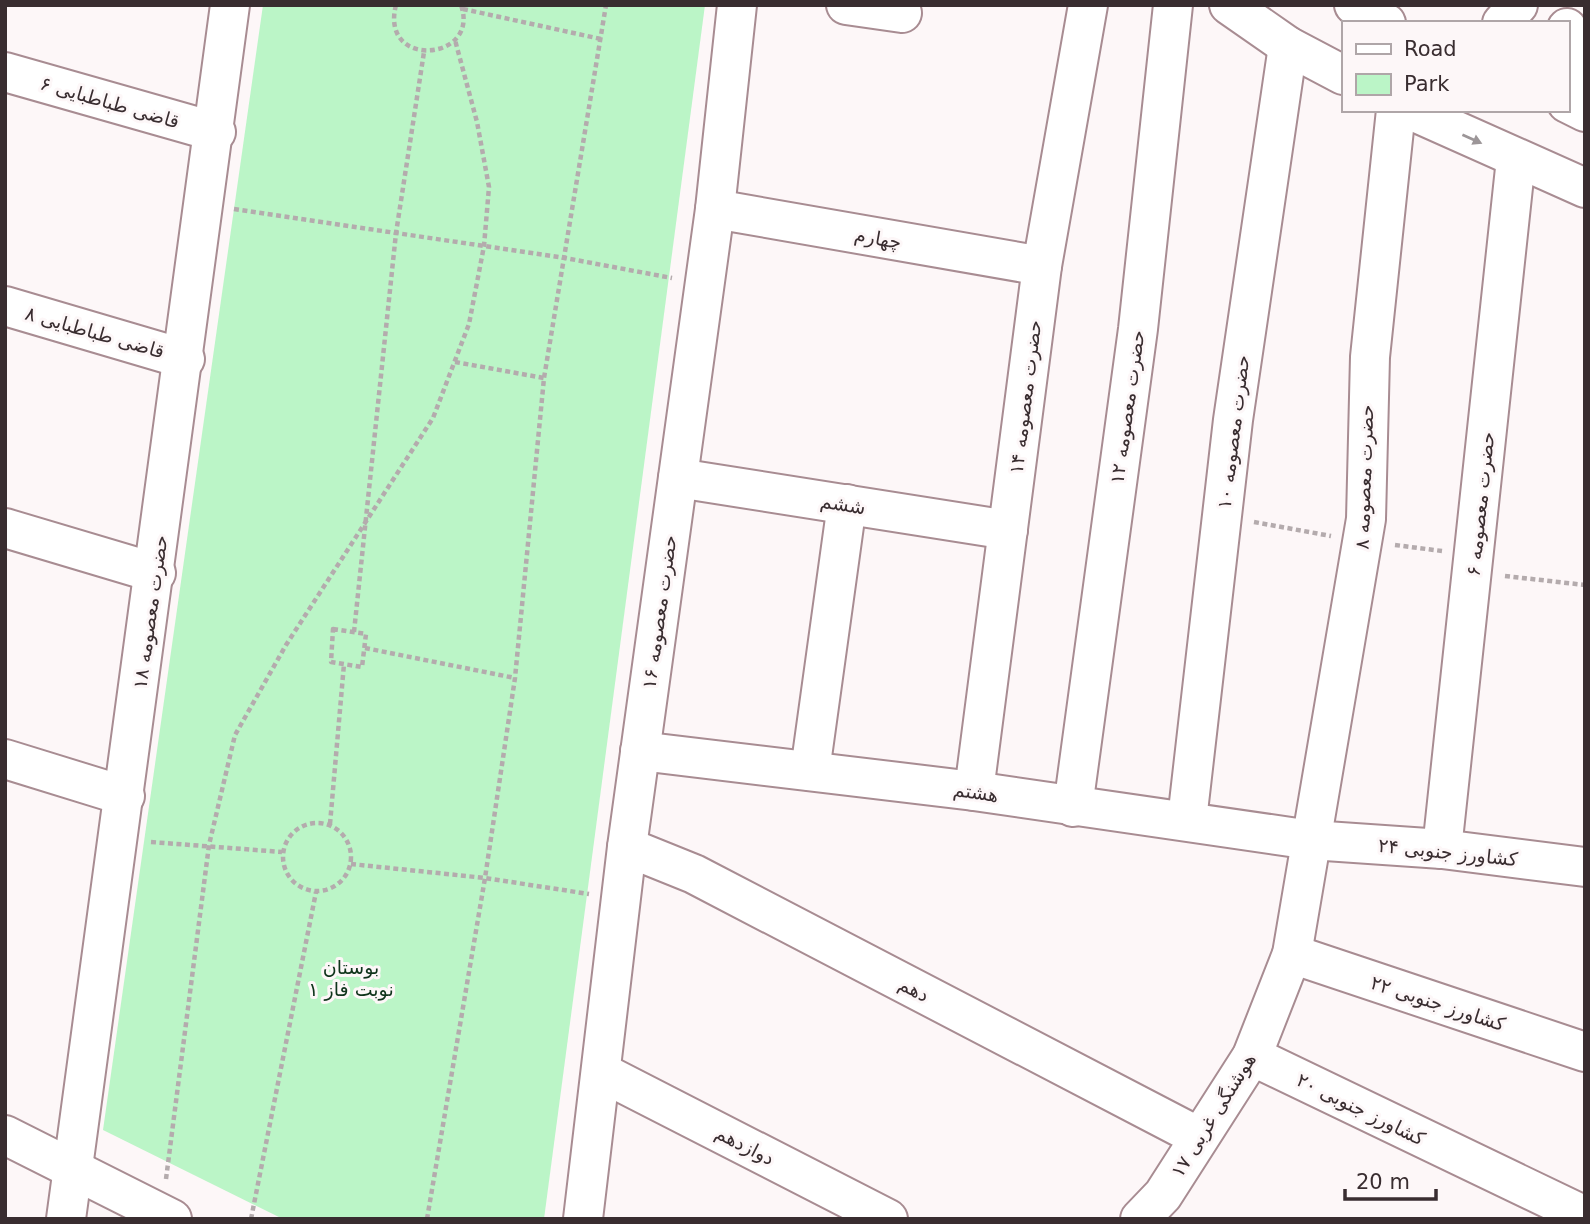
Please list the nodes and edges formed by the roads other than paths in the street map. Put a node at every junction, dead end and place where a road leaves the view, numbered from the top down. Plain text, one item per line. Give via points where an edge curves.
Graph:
1 (230, 5) edge
2 (737, 5) edge
3 (846, 5) edge
4 (1088, 5) edge
5 (1173, 5) edge
6 (1229, 5) edge
7 (1354, 5) edge
8 (1518, 5) edge
9 (902, 13) dead end
10 (1382, 21) edge
11 (1504, 21) edge
12 (1569, 34) edge
13 (1288, 46) junction
14 (5, 72) edge
15 (1342, 74) edge
16 (1585, 78) edge
17 (1569, 104) edge
18 (1396, 112) edge
19 (1414, 112) edge
20 (1585, 112) edge
21 (216, 132) junction
22 (1516, 159) junction
23 (1585, 188) edge
24 (715, 209) junction
25 (1042, 266) junction
26 (5, 306) edge
27 (185, 359) junction
28 (678, 478) junction
29 (847, 504) junction
30 (5, 528) edge
31 (1009, 530) junction
32 (156, 573) junction
33 (640, 751) junction
34 (5, 759) edge
35 (810, 771) junction
36 (974, 791) junction
37 (125, 796) junction
38 (1073, 807) junction
39 (1187, 820) junction
40 (1311, 840) junction
41 (627, 847) junction
42 (1442, 849) junction
43 (1585, 867) edge
44 (1292, 954) junction
45 (1585, 1052) edge
46 (1252, 1056) junction
47 (601, 1072) junction
48 (5, 1135) edge
49 (1199, 1137) junction
50 (73, 1169) junction
51 (167, 1216) edge
52 (1585, 1216) edge
53 (66, 1219) edge
54 (583, 1219) edge
55 (888, 1219) edge
56 (1140, 1219) edge

1 - 21 street, حضرت معصومه ۱۸
2 - 24 street, حضرت معصومه ۱۶
3 - 9 street
4 - 25 street, حضرت معصومه ۱۴
5 - 38 street, حضرت معصومه ۱۲ via 1138,328
6 - 13 street
7 - 10 street
8 - 11 street
12 - 16 street
13 - 15 street
13 - 39 street, حضرت معصومه ۱۰ via 1233,420
14 - 21 street, قاضی طباطبایی ۶
17 - 20 street
18 - 40 street, حضرت معصومه ۸ via 1370,357 1366,519
19 -> 22 street
21 - 27 street, حضرت معصومه ۱۸
22 - 23 street
22 - 42 street, حضرت معصومه ۶
24 - 25 street, چهارم
24 - 28 street, حضرت معصومه ۱۶
25 - 31 street, حضرت معصومه ۱۴
26 - 27 street, قاضی طباطبایی ۸
27 - 32 street, حضرت معصومه ۱۸
28 - 29 street, ششم
28 - 33 street, حضرت معصومه ۱۶
29 - 31 street, ششم
29 - 35 street
30 - 32 street
31 - 36 street, حضرت معصومه ۱۴
32 - 37 street, حضرت معصومه ۱۸
33 - 35 street, هشتم
33 - 41 street, حضرت معصومه ۱۶
34 - 37 street
35 - 36 street, هشتم
36 - 38 street, هشتم
37 - 50 street, حضرت معصومه ۱۸
38 - 39 street, هشتم
39 - 40 street, هشتم
40 - 42 street, کشاورز جنوبی ۲۴
40 - 44 street, هوشنگی غربی ۱۷
41 - 47 street, حضرت معصومه ۱۶
41 - 49 street, دهم via 694,874
42 - 43 street, کشاورز جنوبی ۲۴
44 - 45 street, کشاورز جنوبی ۲۲
44 - 46 street, هوشنگی غربی ۱۷
46 - 49 street, هوشنگی غربی ۱۷
46 - 52 street, کشاورز جنوبی ۲۰
47 - 54 street, حضرت معصومه ۱۶
47 - 55 street, دوازدهم
48 - 50 street
49 - 56 street, هوشنگی غربی ۱۷ via 1163,1195
50 - 51 street
50 - 53 street, حضرت معصومه ۱۸

